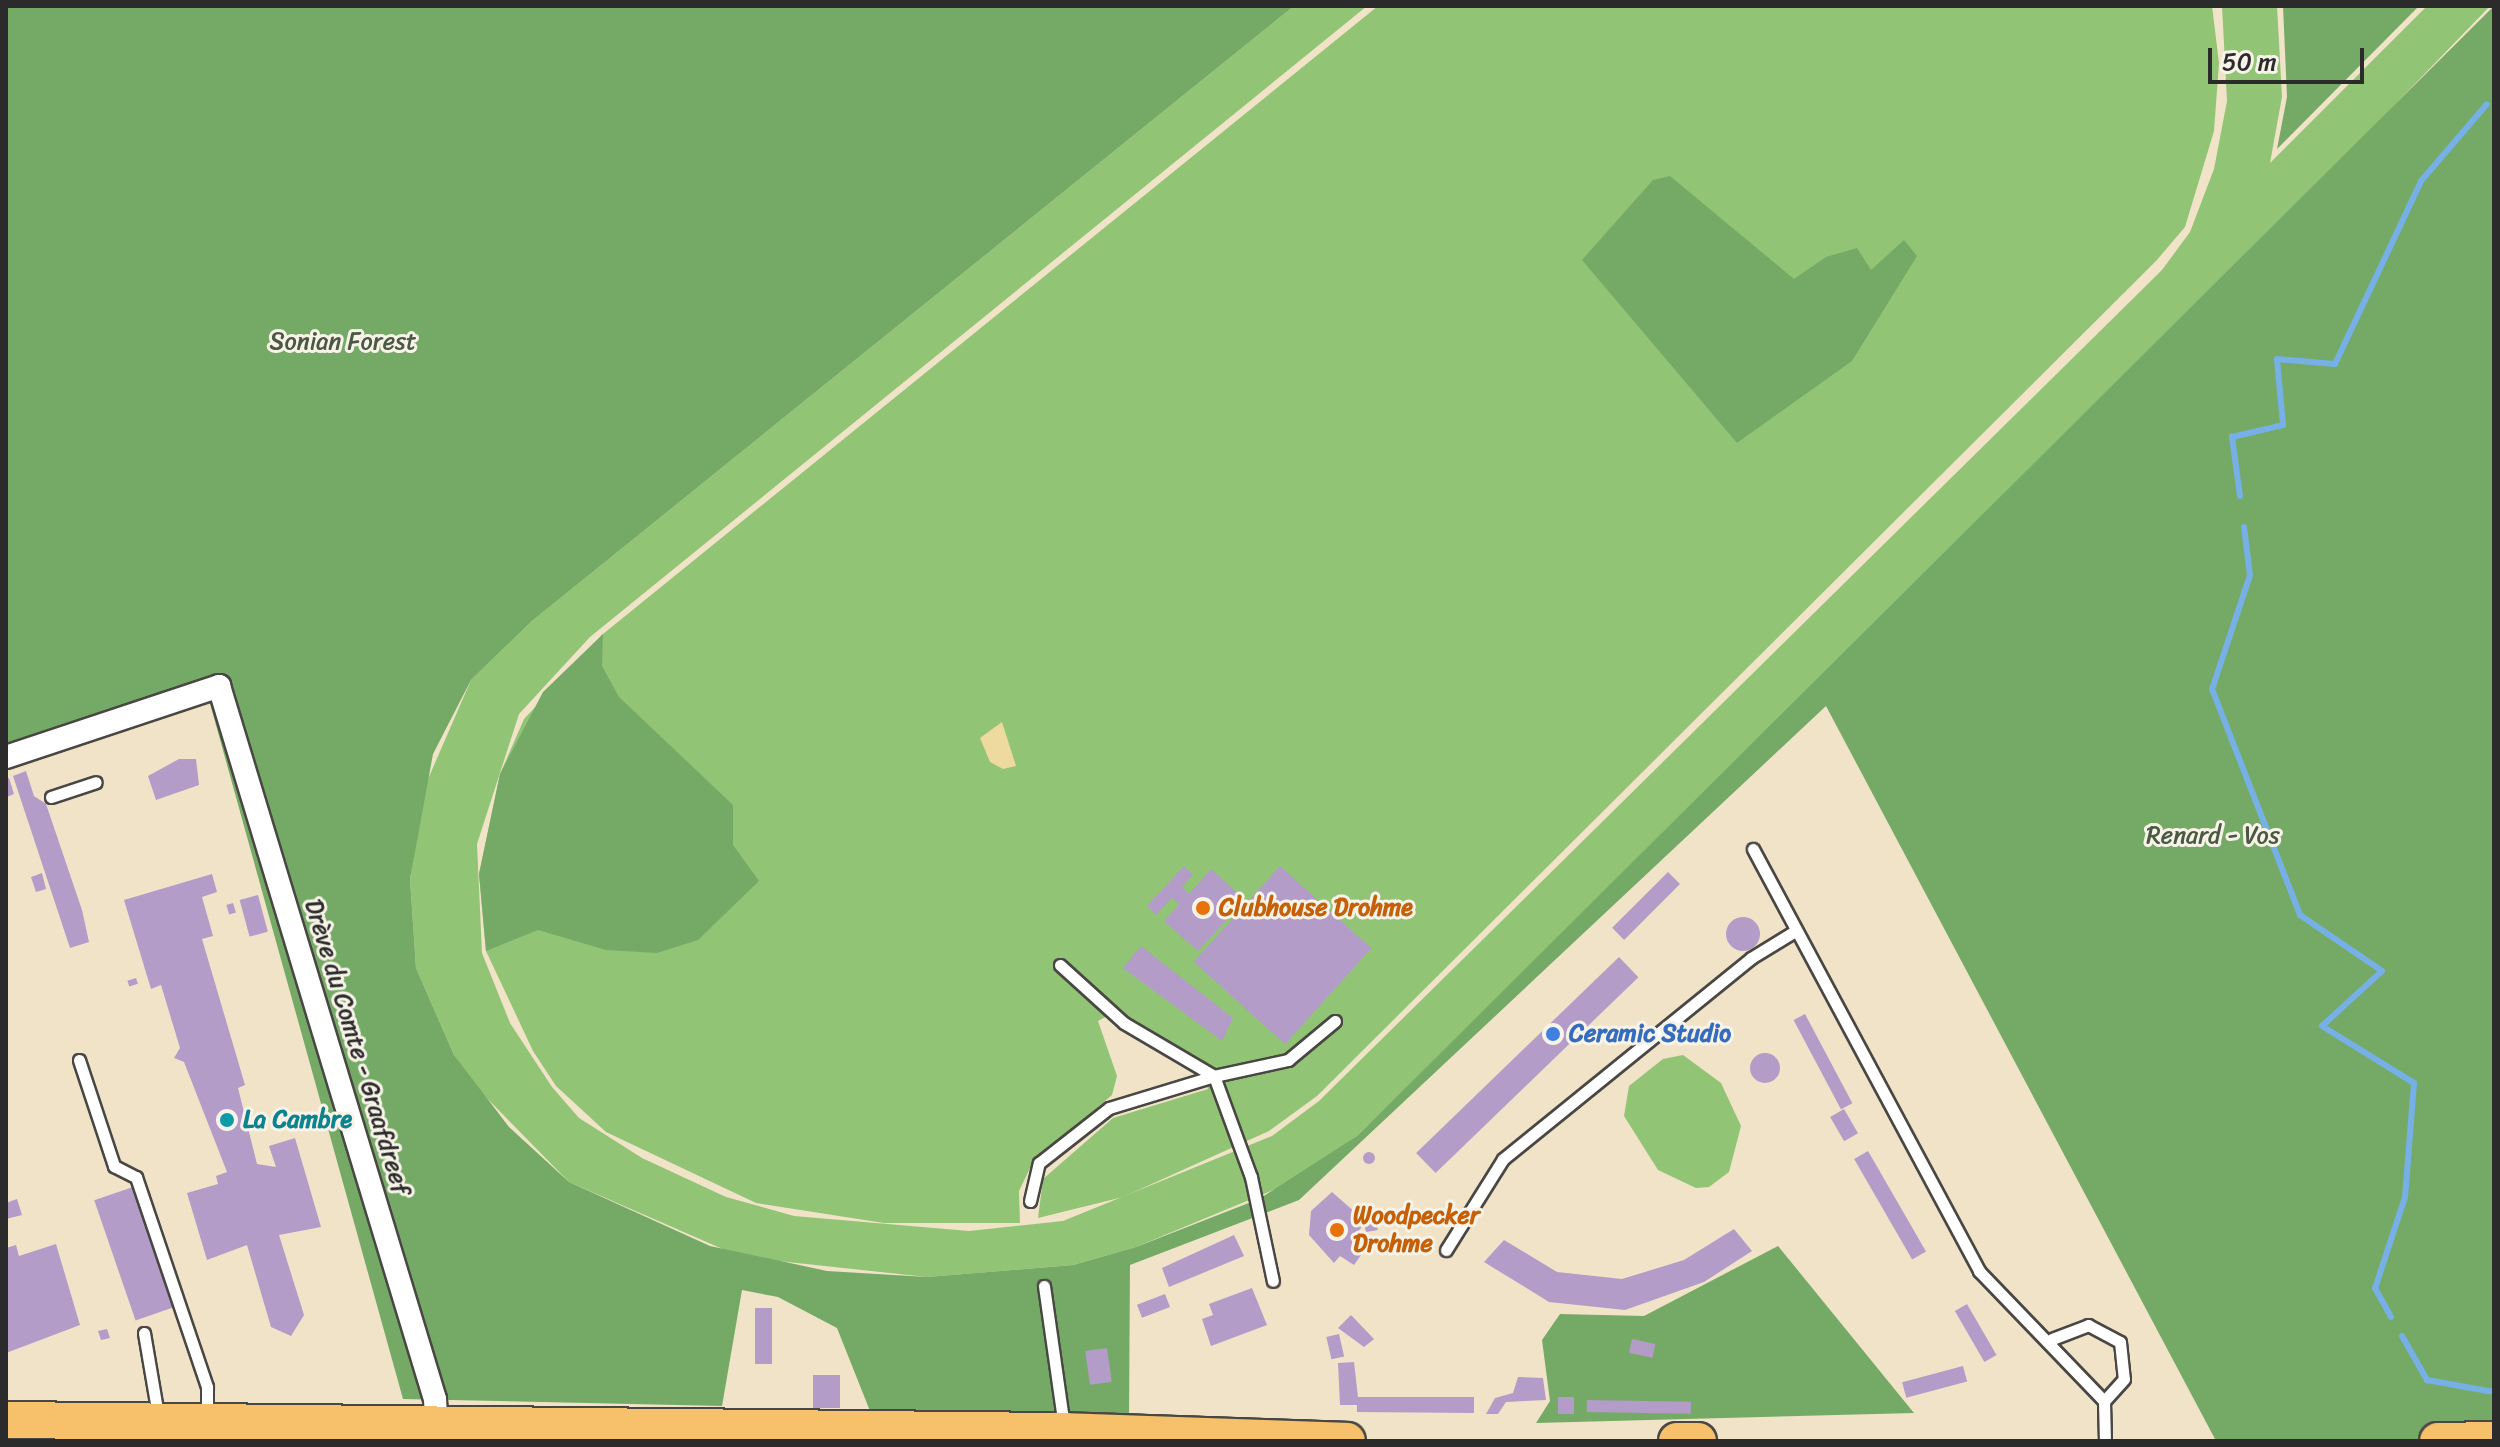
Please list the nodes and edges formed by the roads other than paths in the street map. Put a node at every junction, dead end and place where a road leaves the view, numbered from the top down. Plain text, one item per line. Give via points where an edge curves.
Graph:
1 (6, 757) edge
2 (96, 782) dead end
3 (51, 797) dead end
4 (1753, 849) dead end
5 (1795, 931) junction
6 (1060, 965) dead end
7 (1335, 1021) dead end
8 (79, 1060) dead end
9 (1214, 1076) junction
10 (1030, 1201) dead end
11 (1446, 1250) dead end
12 (1273, 1281) dead end
13 (1044, 1286) dead end
14 (144, 1333) dead end
15 (2052, 1339) junction
16 (2104, 1401) junction
17 (6, 1420) edge
18 (158, 1420) junction
19 (207, 1421) junction
20 (1065, 1431) junction
21 (437, 1433) edge
22 (1141, 1437) edge
23 (2494, 1440) edge
24 (1347, 1441) edge
25 (1677, 1441) edge
26 (1698, 1441) edge
27 (2105, 1441) edge
28 (2438, 1441) edge

1 - 21 street, Drève du Comte - Graafdreef via 219,686 430,1384
2 - 3 lane
4 - 5 lane
5 - 11 lane via 1503,1159
5 - 15 lane via 1979,1271 2033,1333
6 - 9 lane via 1124,1023
7 - 9 lane via 1288,1060
8 - 19 lane via 114,1166 136,1177 207,1387
9 - 10 lane via 1109,1108 1039,1163
9 - 12 lane via 1251,1177
13 - 20 lane
14 - 18 lane
15 - 16 lane
15 - 16 lane via 2088,1325 2120,1342 2124,1379
16 - 27 lane
17 - 18 main road
18 - 19 main road
19 - 21 main road
20 - 21 main road
20 - 22 main road
22 - 24 main road
23 - 28 main road
25 - 26 main road

